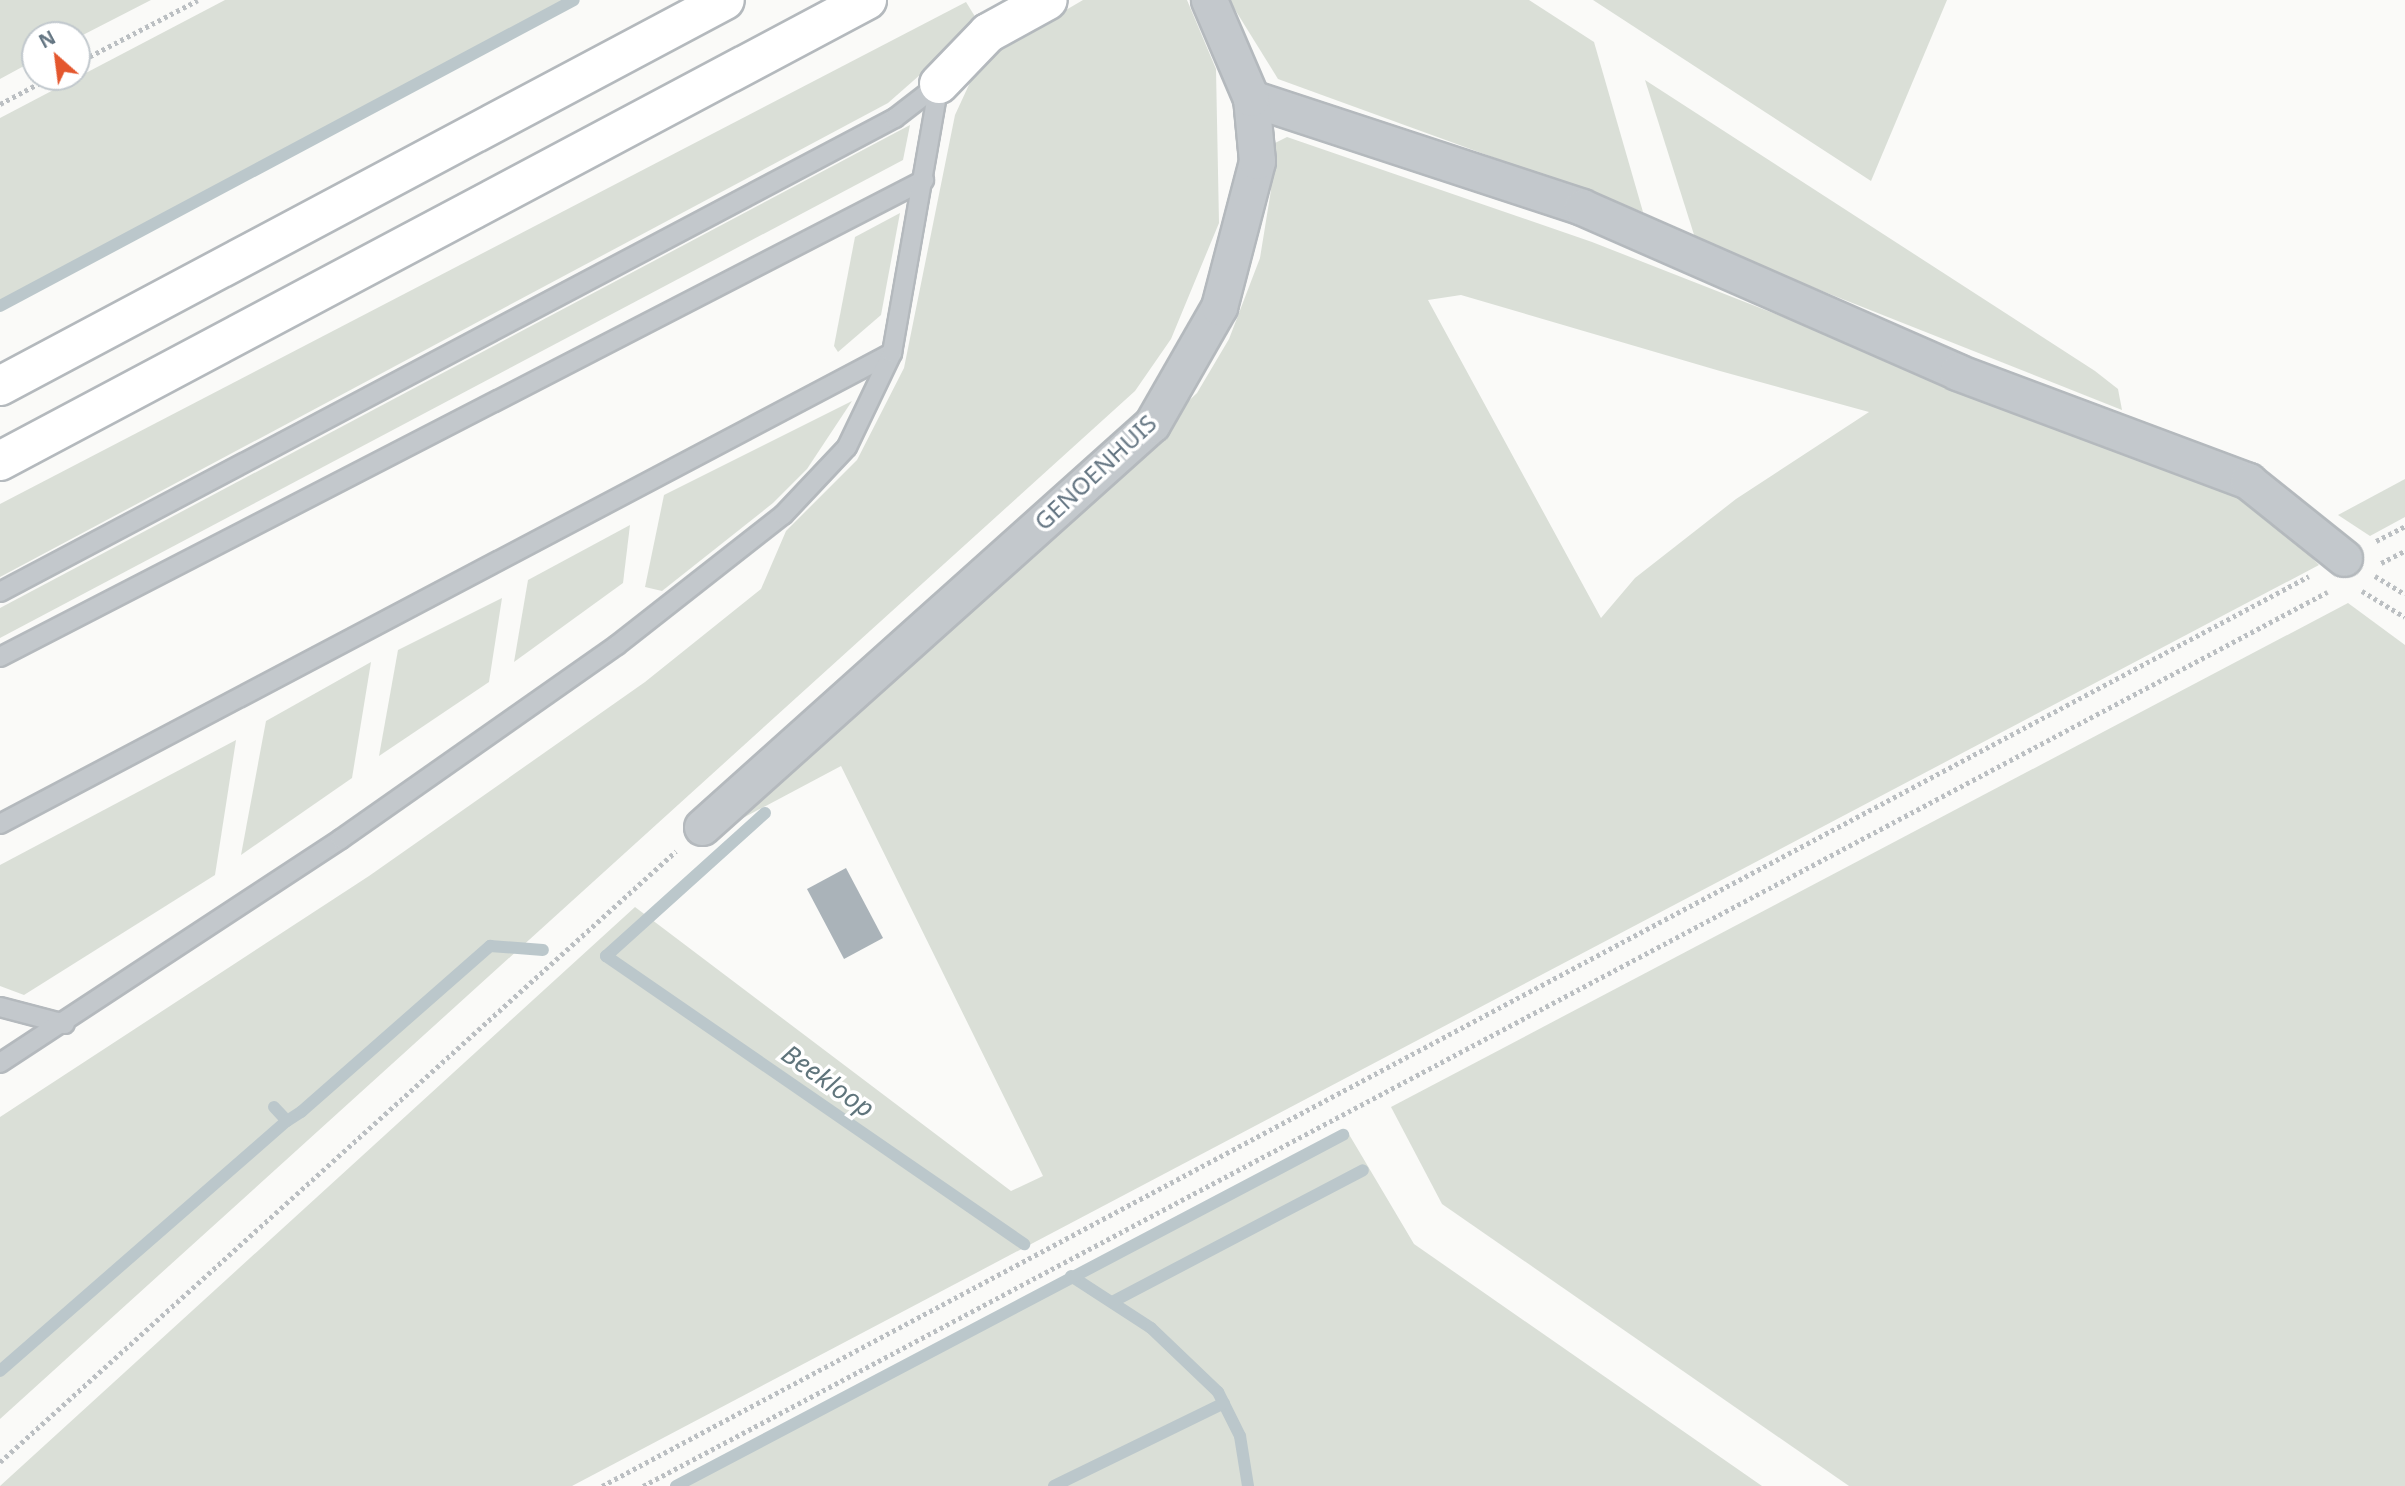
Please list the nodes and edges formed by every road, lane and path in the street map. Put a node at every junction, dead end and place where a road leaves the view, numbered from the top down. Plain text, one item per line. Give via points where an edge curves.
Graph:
1 (198, 0) edge
2 (725, 0) edge
3 (867, 0) edge
4 (1048, 0) edge
5 (1209, 0) edge
6 (91, 56) edge
7 (939, 84) junction
8 (25, 91) edge
9 (1251, 98) junction
10 (0, 104) edge
11 (924, 180) junction
12 (892, 354) junction
13 (0, 386) edge
14 (0, 461) edge
15 (2405, 551) edge
16 (2350, 576) junction
17 (0, 592) edge
18 (2405, 594) edge
19 (2405, 617) edge
20 (0, 657) edge
21 (0, 824) edge
22 (702, 827) joint
23 (0, 1007) edge
24 (65, 1024) junction
25 (0, 1063) edge
26 (0, 1462) edge
27 (602, 1486) edge
28 (643, 1486) edge

1 - 6 path
2 - 13 highway
3 - 14 highway
4 - 7 highway via 988,33
5 - 9 street, GENOENHUIS
7 - 11 lane
7 - 17 lane via 895,118
8 - 10 path
9 - 16 street via 1582,207 1957,372 2248,481
9 - 22 street, GENOENHUIS via 1257,161 1219,307 1152,425
11 - 12 lane
11 - 20 lane
12 - 21 lane
12 - 24 lane via 847,447 783,515 606,653
15 - 16 path
16 - 18 path
16 - 19 path
16 - 27 path
16 - 28 path
22 - 26 path
23 - 24 lane
24 - 25 lane

